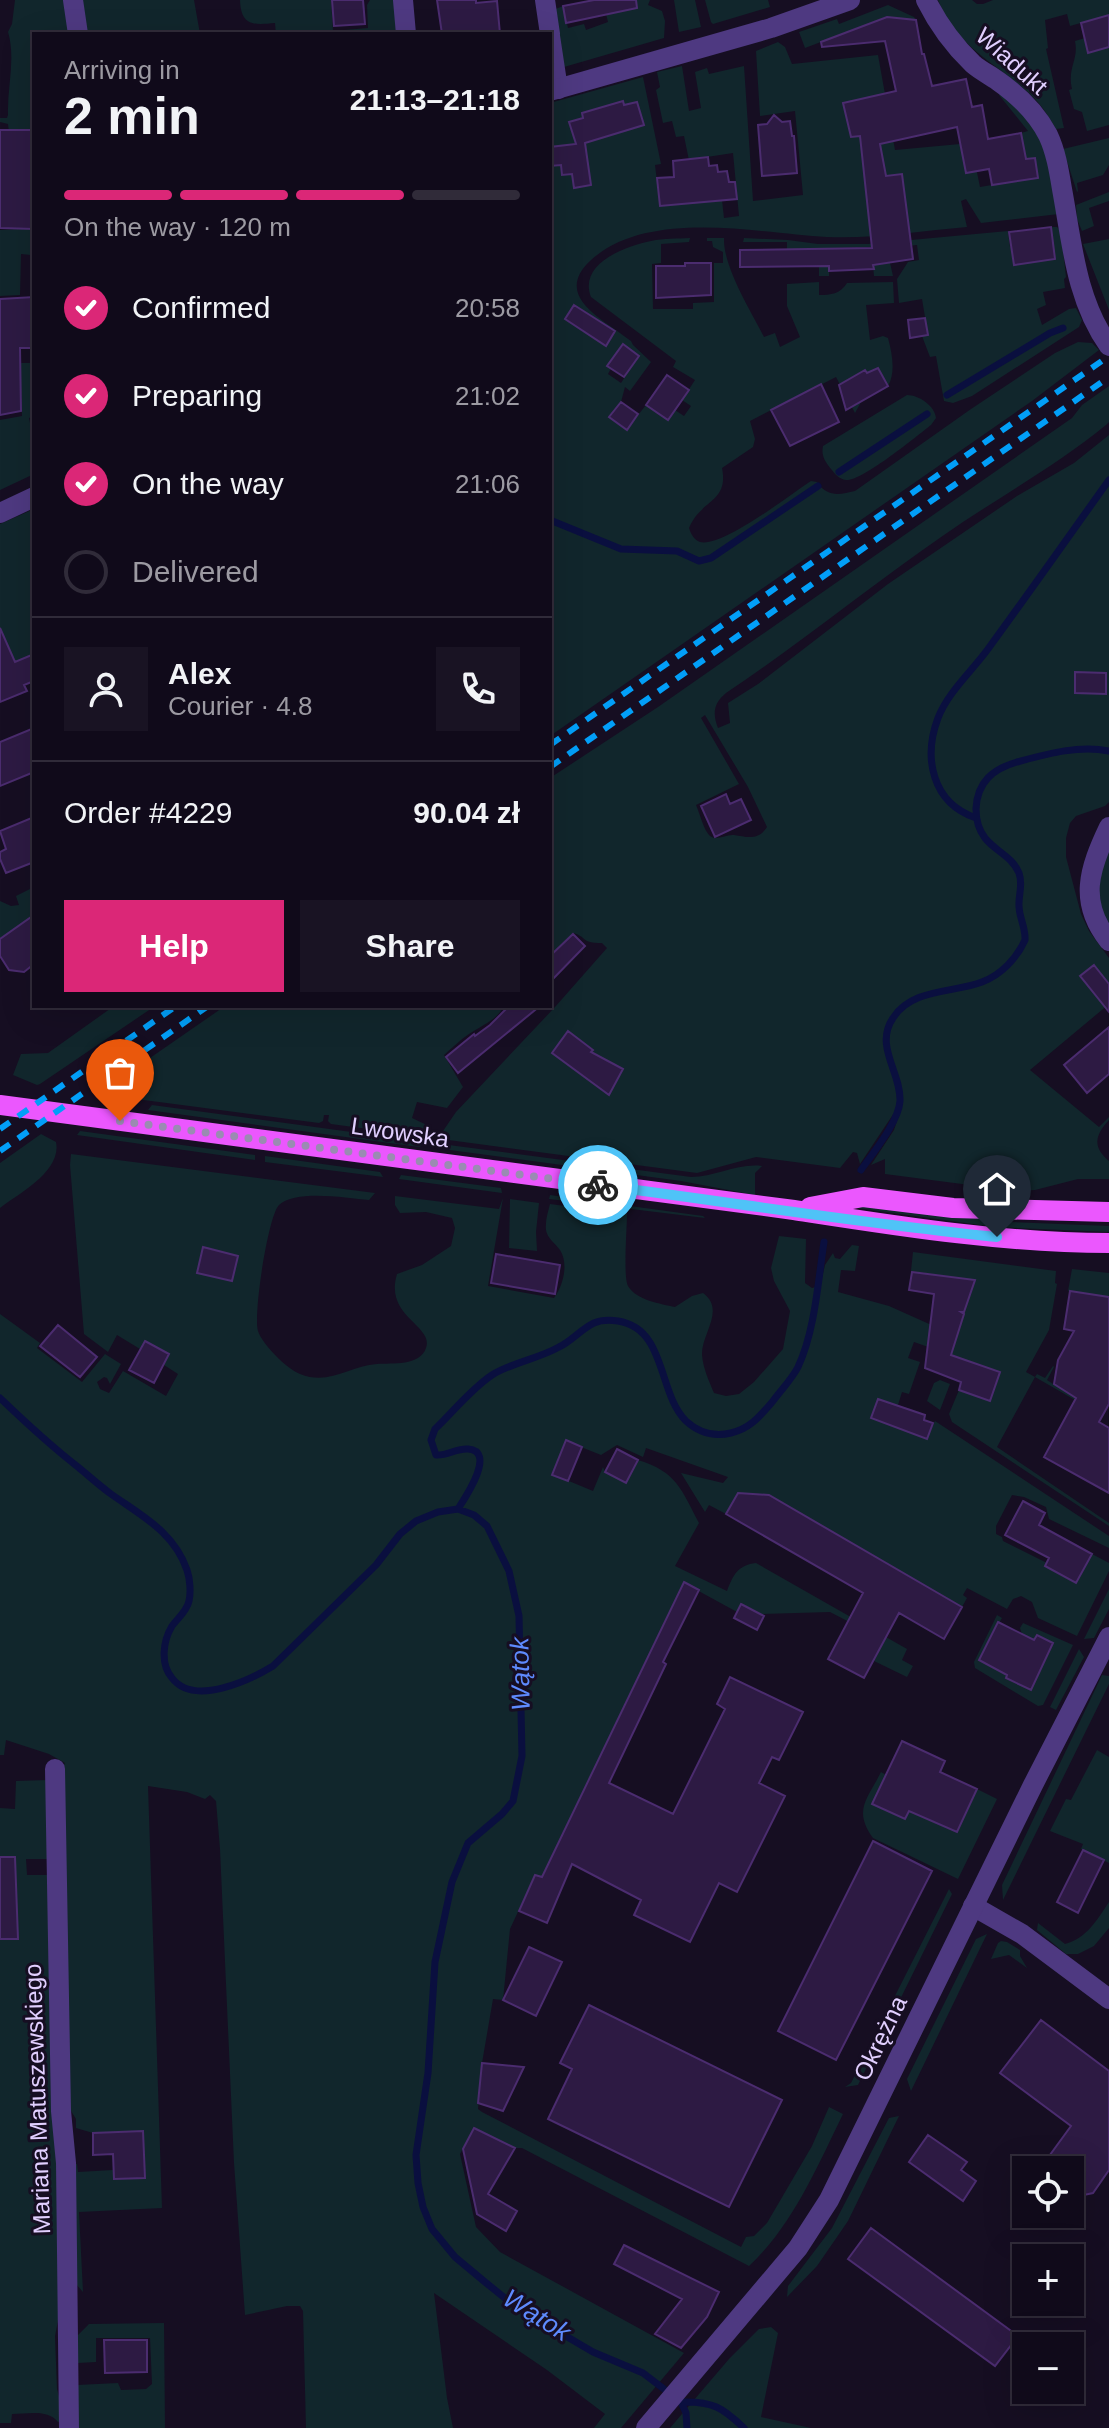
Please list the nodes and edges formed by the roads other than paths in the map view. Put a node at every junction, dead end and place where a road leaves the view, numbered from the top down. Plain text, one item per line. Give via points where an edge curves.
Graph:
1 (73, 0) edge
2 (403, 0) edge
3 (545, 0) edge
4 (850, 0) edge
5 (926, 0) edge
6 (78, 32) edge
7 (406, 32) edge
8 (550, 32) edge
9 (552, 62) edge
10 (554, 90) edge
11 (1109, 346) edge
12 (32, 498) edge
13 (0, 513) edge
14 (1109, 827) edge
15 (1109, 941) edge
16 (0, 1105) edge
17 (794, 1210) junction
18 (1109, 1212) edge
19 (1109, 1243) edge
20 (1109, 1637) edge
21 (55, 1769) dead end
22 (973, 1906) junction
23 (1109, 1999) edge
24 (646, 2427) edge
25 (69, 2428) edge

1 - 6 street
2 - 7 street
3 - 8 street
4 - 10 street
5 - 11 street, Wiadukt via 958,48 1017,97 1047,133 1079,284
9 - 10 street
12 - 13 street
14 - 15 street via 1090,874 1089,891 1097,926
16 - 17 main road, Lwowska
17 - 18 main road, Lwowska via 863,1197 953,1208
17 - 19 main road, Lwowska via 920,1230
20 - 22 street, Okrężna
21 - 25 street, Mariana Matuszewskiego
22 - 23 street via 1022,1934
22 - 24 street, Okrężna via 829,2200 798,2248

